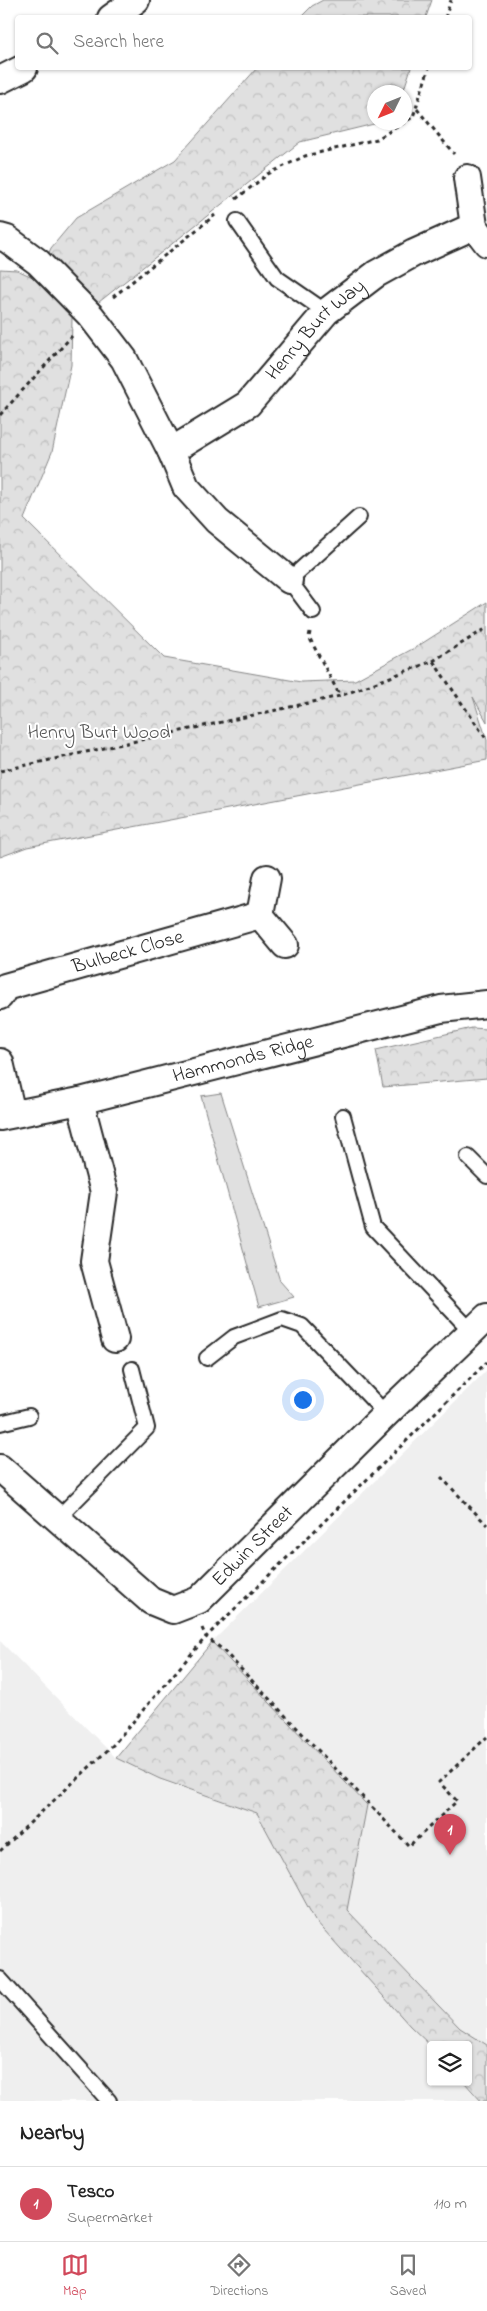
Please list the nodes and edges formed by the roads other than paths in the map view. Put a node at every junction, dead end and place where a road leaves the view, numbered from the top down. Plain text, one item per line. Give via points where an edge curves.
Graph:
1 (136, 0) edge
2 (115, 15) edge
3 (20, 70) edge
4 (0, 80) edge
5 (467, 178) road end
6 (237, 222) dead end
7 (481, 234) edge
8 (0, 237) edge
9 (326, 312) junction
10 (171, 452) junction
11 (359, 517) dead end
12 (290, 580) junction
13 (313, 612) road end
14 (267, 878) dead end
15 (260, 915) junction
16 (285, 945) dead end
17 (0, 996) edge
18 (487, 1004) edge
19 (1, 1067) edge
20 (80, 1101) junction
21 (6, 1116) edge
22 (343, 1116) dead end
23 (468, 1157) dead end
24 (487, 1176) edge
25 (479, 1325) edge
26 (116, 1339) dead end
27 (207, 1358) dead end
28 (132, 1369) dead end
29 (386, 1414) junction
30 (29, 1416) dead end
31 (0, 1423) edge
32 (0, 1468) edge
33 (58, 1518) junction
34 (0, 1979) edge
35 (109, 2101) edge

1 - 2 street
3 - 4 street
5 - 7 street
6 - 9 lane via 277,278
7 - 9 street, Henry Burt Way via 414,253 376,274
8 - 10 street via 38,262 91,316 124,359
9 - 10 street, Henry Burt Way via 248,404
10 - 12 street via 186,487 217,521
11 - 12 lane
12 - 13 lane
14 - 15 street
15 - 16 street
15 - 17 street, Bulbeck Close via 5,987
18 - 20 street, Hammonds Ridge via 442,1010
19 - 21 street
20 - 21 street, Hammonds Ridge
20 - 26 street via 104,1192 94,1261
22 - 25 lane via 373,1227
23 - 24 lane
25 - 29 street, Edwin Street
27 - 29 lane via 234,1337 282,1319 302,1326
28 - 33 lane via 147,1428
29 - 33 street, Edwin Street via 199,1600 173,1610 151,1601
30 - 31 lane
32 - 33 street, Edwin Street
34 - 35 lane

